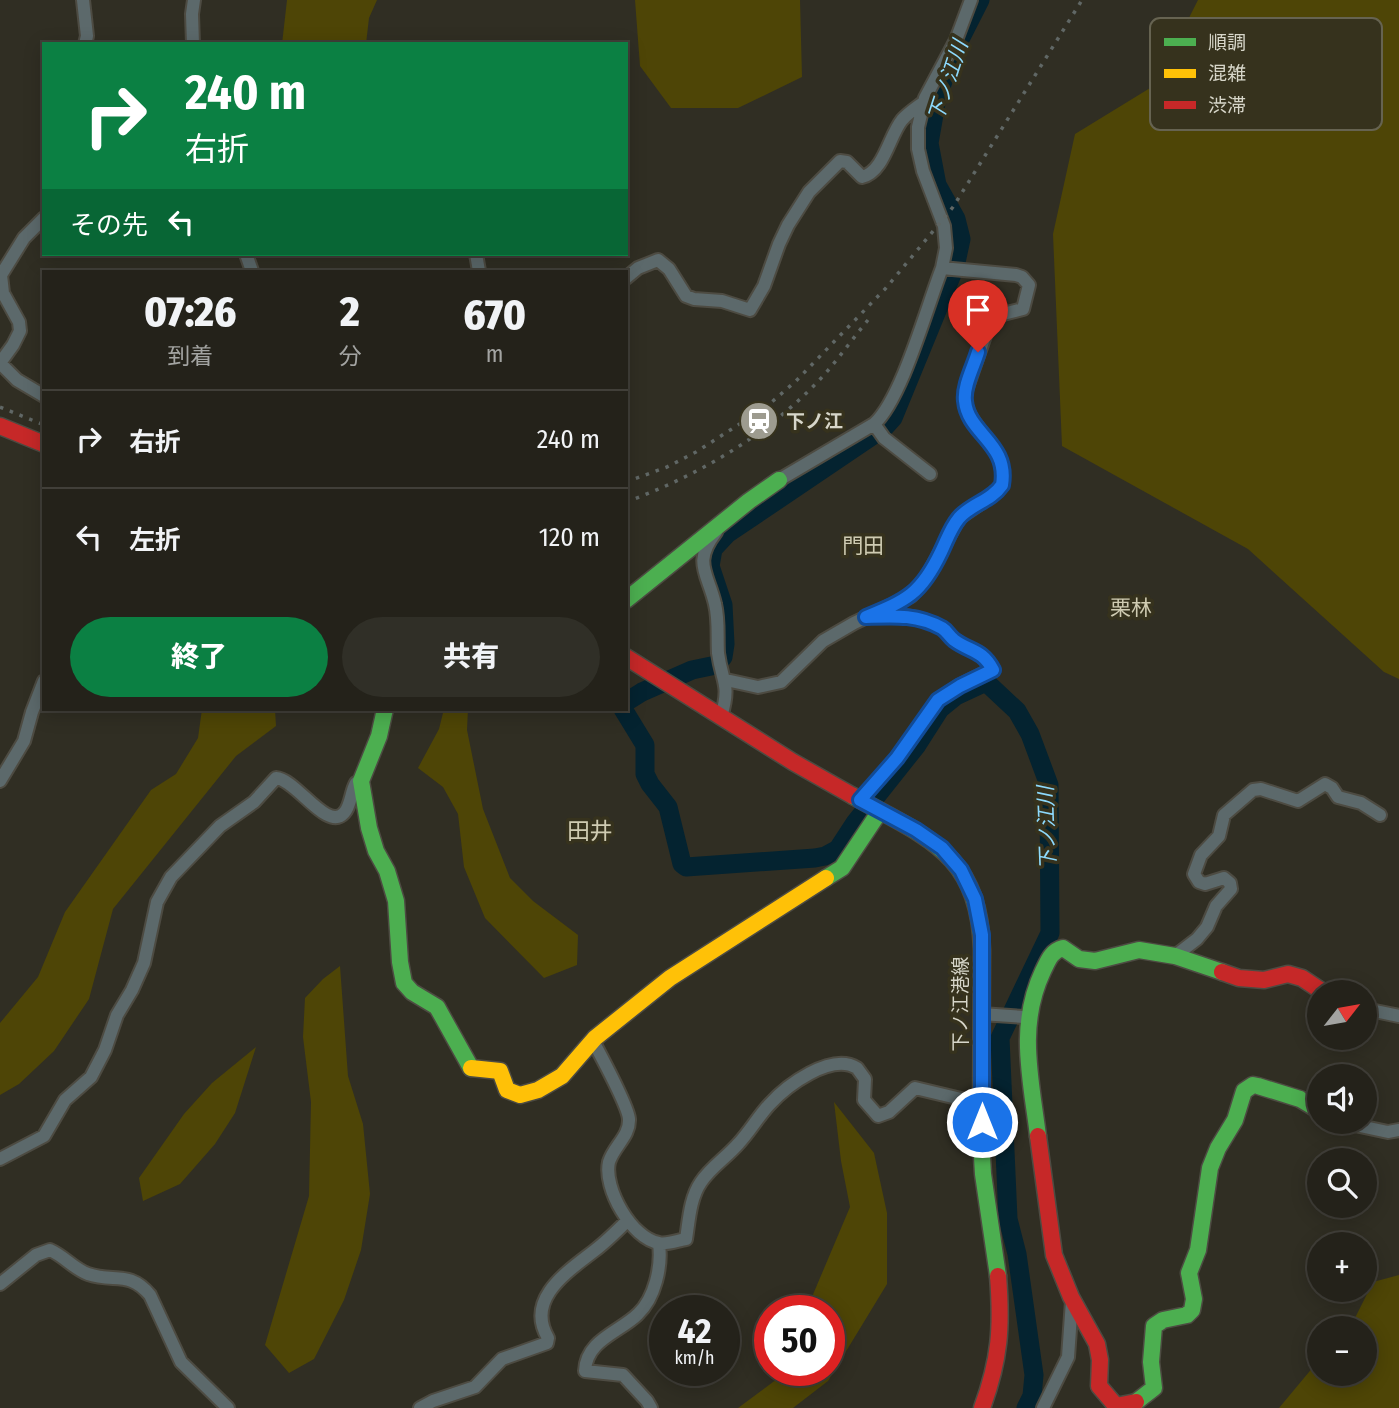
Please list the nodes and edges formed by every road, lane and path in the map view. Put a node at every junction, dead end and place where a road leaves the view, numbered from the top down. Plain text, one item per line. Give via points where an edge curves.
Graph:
1 (83, 0) edge
2 (194, 0) edge
3 (971, 0) edge
4 (86, 42) edge
5 (193, 42) edge
6 (924, 102) junction
7 (42, 220) edge
8 (949, 268) junction
9 (628, 276) edge
10 (0, 363) edge
11 (42, 395) edge
12 (0, 426) edge
13 (878, 429) junction
14 (42, 443) edge
15 (930, 474) dead end
16 (779, 480) joint
17 (724, 522) junction
18 (628, 598) edge
19 (866, 617) junction
20 (628, 658) edge
21 (726, 680) junction
22 (42, 686) edge
23 (385, 711) edge
24 (721, 717) junction
25 (0, 781) edge
26 (361, 781) junction
27 (861, 801) junction
28 (880, 811) junction
29 (1380, 815) dead end
30 (1175, 956) junction
31 (1307, 981) edge
32 (1377, 1011) edge
33 (988, 1015) junction
34 (1399, 1016) edge
35 (1026, 1017) junction
36 (593, 1041) junction
37 (982, 1104) junction
38 (1307, 1104) edge
39 (1377, 1127) edge
40 (1395, 1130) edge
41 (0, 1159) edge
42 (627, 1221) junction
43 (659, 1244) junction
44 (0, 1283) edge
45 (1071, 1297) junction
46 (228, 1408) edge
47 (420, 1408) edge
48 (650, 1408) edge
49 (982, 1408) edge
50 (1043, 1408) edge

1 - 4 street
2 - 5 street
3 - 6 street
6 - 8 street via 918,149 944,226
6 - 9 street via 901,121 870,174 862,177 840,161 809,192 781,239 750,310 686,296 658,260
7 - 10 street via 24,237 1,275 3,293 19,331
8 - 13 street
8 - 19 street via 1016,275 1029,285 1023,309 999,315 988,327 965,393 975,424 999,455 1002,485 959,518 916,591
10 - 11 street
12 - 14 street
13 - 15 street
13 - 16 street
16 - 17 street
17 - 18 street
17 - 21 street via 710,540 703,563 716,606
19 - 21 street via 823,641 781,682 758,687
19 - 27 street via 900,615 945,629 954,640 987,659 993,670 938,700
20 - 24 street
21 - 24 street
22 - 25 street via 24,741
23 - 26 street
24 - 27 street
26 - 36 street via 369,828 396,901 404,984 437,1007 472,1069 500,1071 507,1090 520,1095 562,1076
26 - 41 street via 353,788 345,812 332,817 290,783 276,778 194,851 157,902 144,963 91,1077 65,1100 44,1136
27 - 28 street, 下ノ江港線
28 - 33 street, 下ノ江港線 via 942,848 970,885 981,923
28 - 36 street via 842,868 670,978
29 - 30 street via 1361,803 1338,797 1325,784 1298,801 1253,790 1224,815 1219,836 1202,855 1194,874 1205,884 1224,878 1231,889 1197,939
30 - 31 street via 1239,978 1264,980 1288,974
30 - 35 street via 1139,950 1086,961 1066,949 1056,950
32 - 34 street
33 - 35 street
33 - 37 street, 下ノ江港線
35 - 45 street via 1054,1251
36 - 42 street via 629,1116 628,1130 608,1166 610,1185
37 - 43 street via 915,1088 878,1116 864,1100 864,1079 857,1068 841,1063 820,1068 770,1103 700,1183 686,1239
37 - 49 street, 下ノ江港線 via 982,1161 1001,1325 996,1369
38 - 45 street via 1258,1086 1244,1091 1210,1168 1198,1250 1189,1273 1192,1310 1153,1328 1155,1385 1150,1393 1121,1407 1099,1386 1099,1349
39 - 40 street
42 - 43 street
42 - 47 street via 555,1283 541,1310 547,1343 502,1359 480,1384 467,1391
43 - 48 street via 661,1257 648,1303 596,1346 584,1371 623,1375
44 - 46 street via 36,1255 50,1250 87,1274 131,1279 150,1295 181,1362
45 - 50 street via 1068,1357

